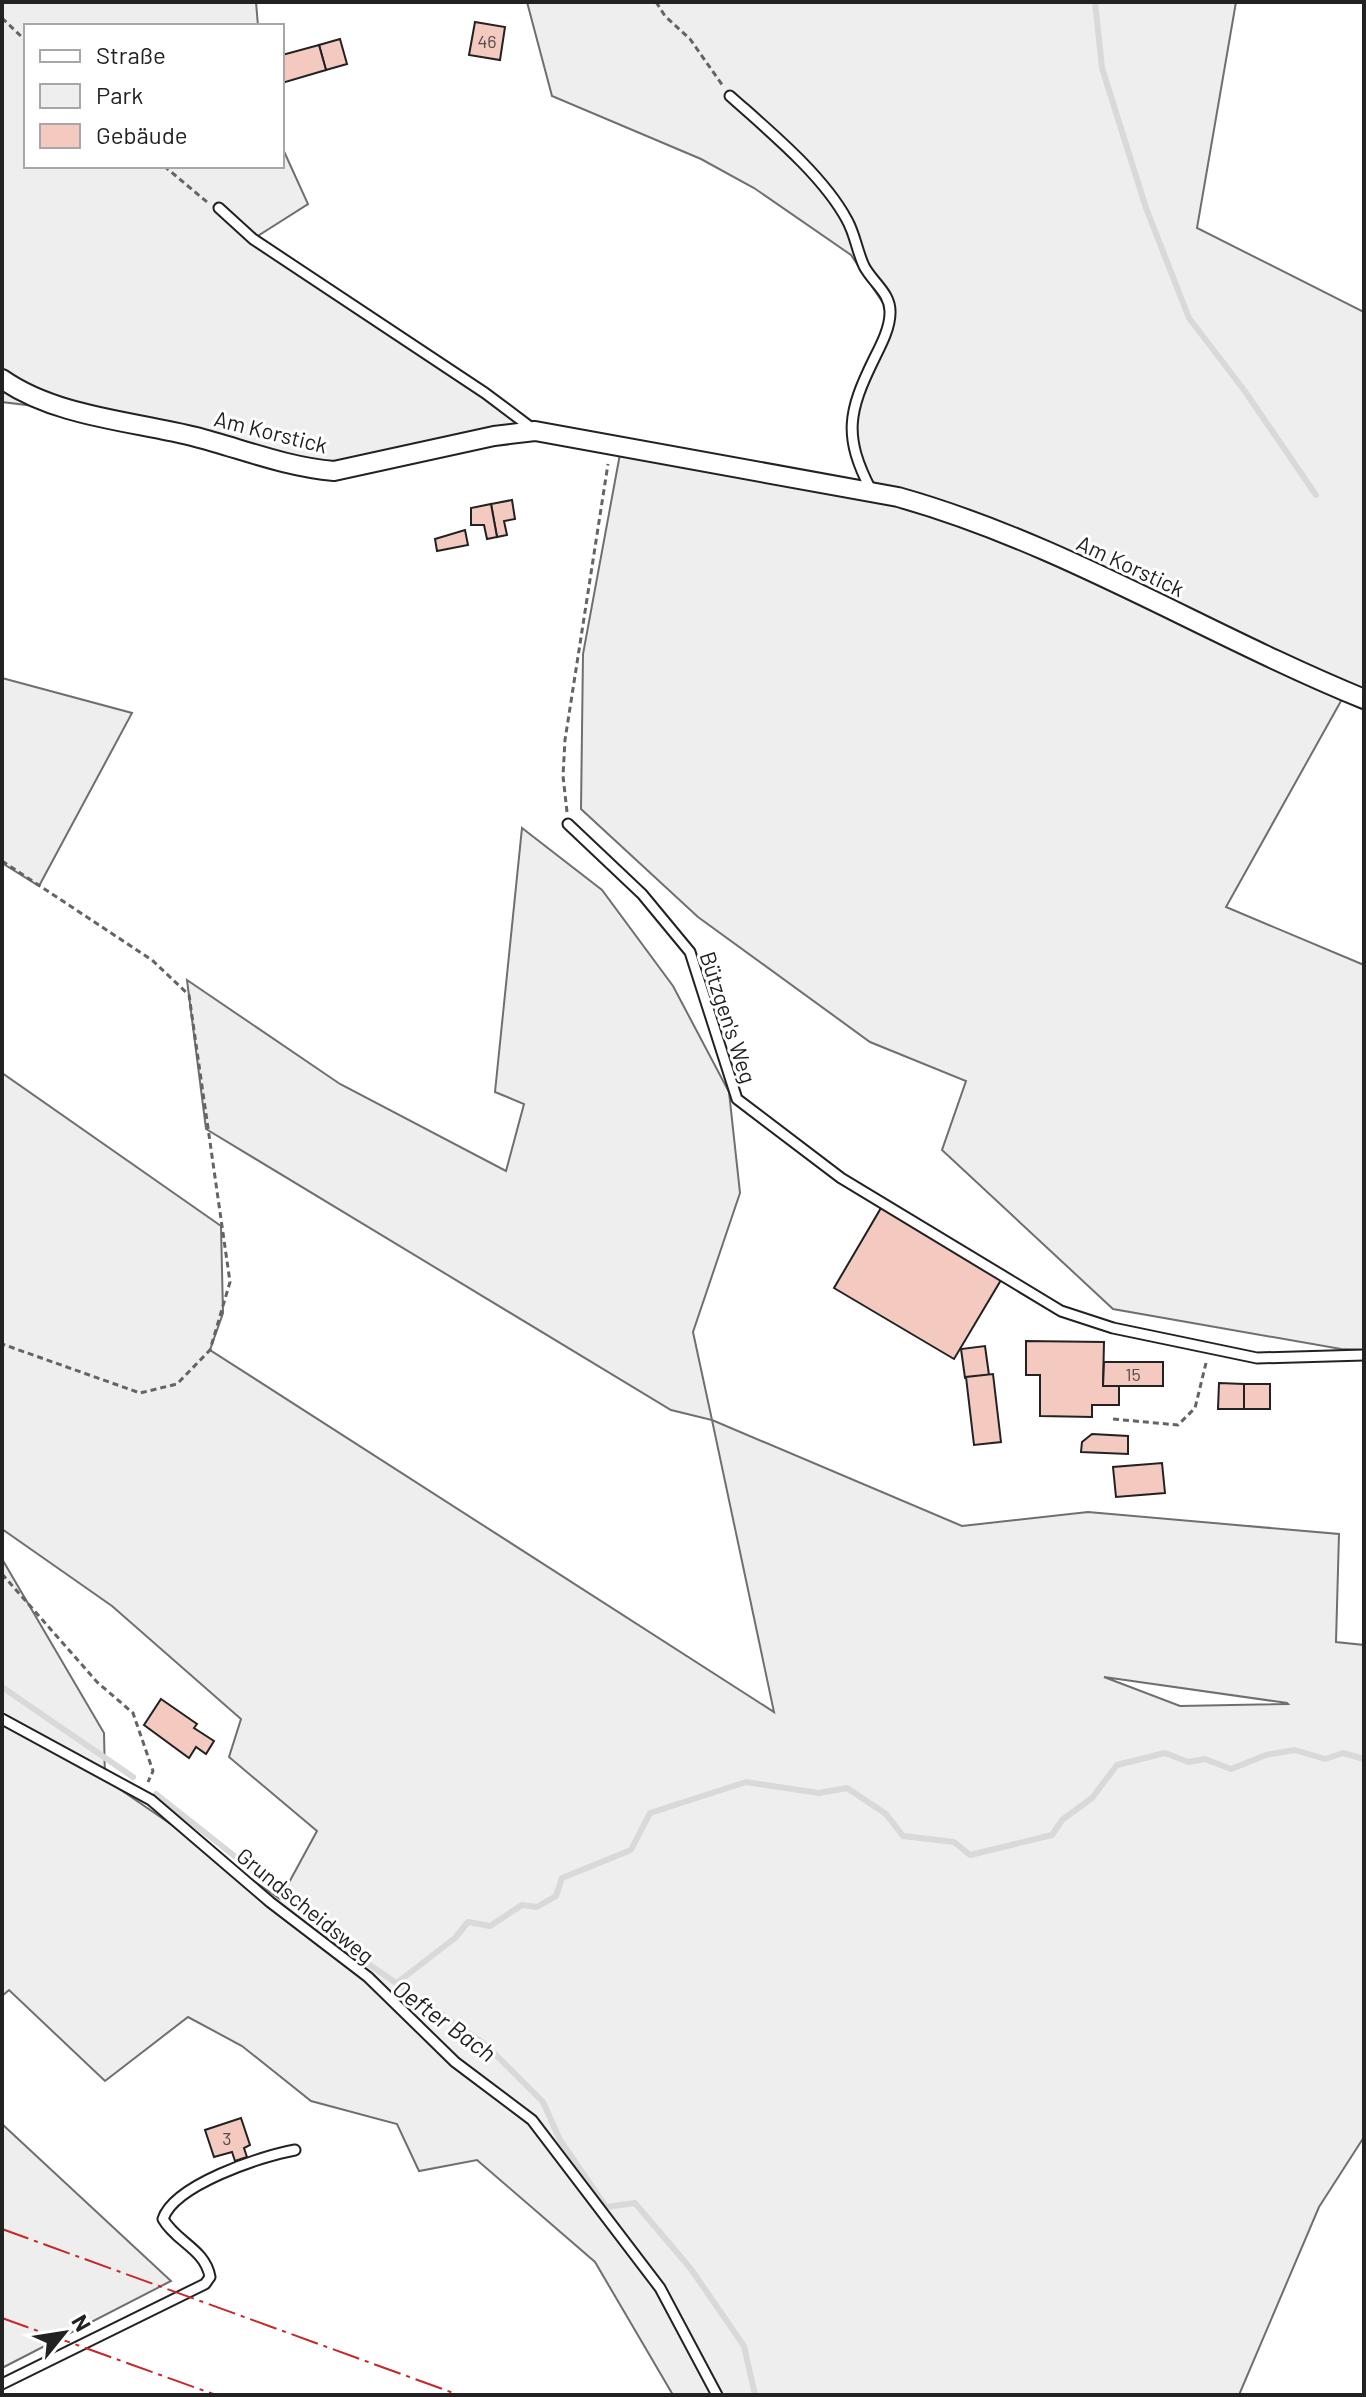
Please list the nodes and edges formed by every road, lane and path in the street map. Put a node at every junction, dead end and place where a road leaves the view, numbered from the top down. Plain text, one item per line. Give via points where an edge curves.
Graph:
1 (656, 2) edge
2 (2, 18) edge
3 (24, 39) edge
4 (730, 96) joint
5 (166, 168) edge
6 (219, 208) joint
7 (2, 379) edge
8 (535, 431) junction
9 (611, 446) junction
10 (872, 492) junction
11 (1364, 699) edge
12 (568, 824) joint
13 (2, 861) edge
14 (2, 1344) edge
15 (1210, 1348) junction
16 (1364, 1355) edge
17 (1113, 1419) dead end
18 (2, 1574) edge
19 (2, 1719) edge
20 (143, 1794) junction
21 (295, 2150) dead end
22 (2, 2384) edge
23 (717, 2395) edge

1 - 4 path
2 - 3 path
4 - 10 lane via 798,157 847,219 864,267 889,302 882,343 851,412 856,463
5 - 6 path
6 - 8 lane, Am Korstick via 253,239
7 - 8 street, Am Korstick via 19,391 68,408 308,469 334,471
8 - 9 street, Am Korstick
9 - 10 street, Am Korstick
9 - 12 path via 565,740
10 - 11 street, Am Korstick via 956,513 1030,544
12 - 15 lane, Bützgen's Weg via 642,894 690,952 737,1099 841,1178 1061,1311
13 - 14 path via 152,960 189,995 230,1282 210,1350 177,1384 140,1393
15 - 16 lane, Bützgen's Weg via 1257,1358
15 - 17 path via 1195,1408 1178,1425
18 - 20 path via 97,1682 133,1713 153,1771
19 - 20 lane, Grundscheidsweg
20 - 23 lane, Grundscheidsweg via 368,1977 455,2062 532,2120 660,2288
21 - 22 lane via 205,2181 180,2194 166,2209 163,2219 174,2237 203,2258 210,2277 205,2284

